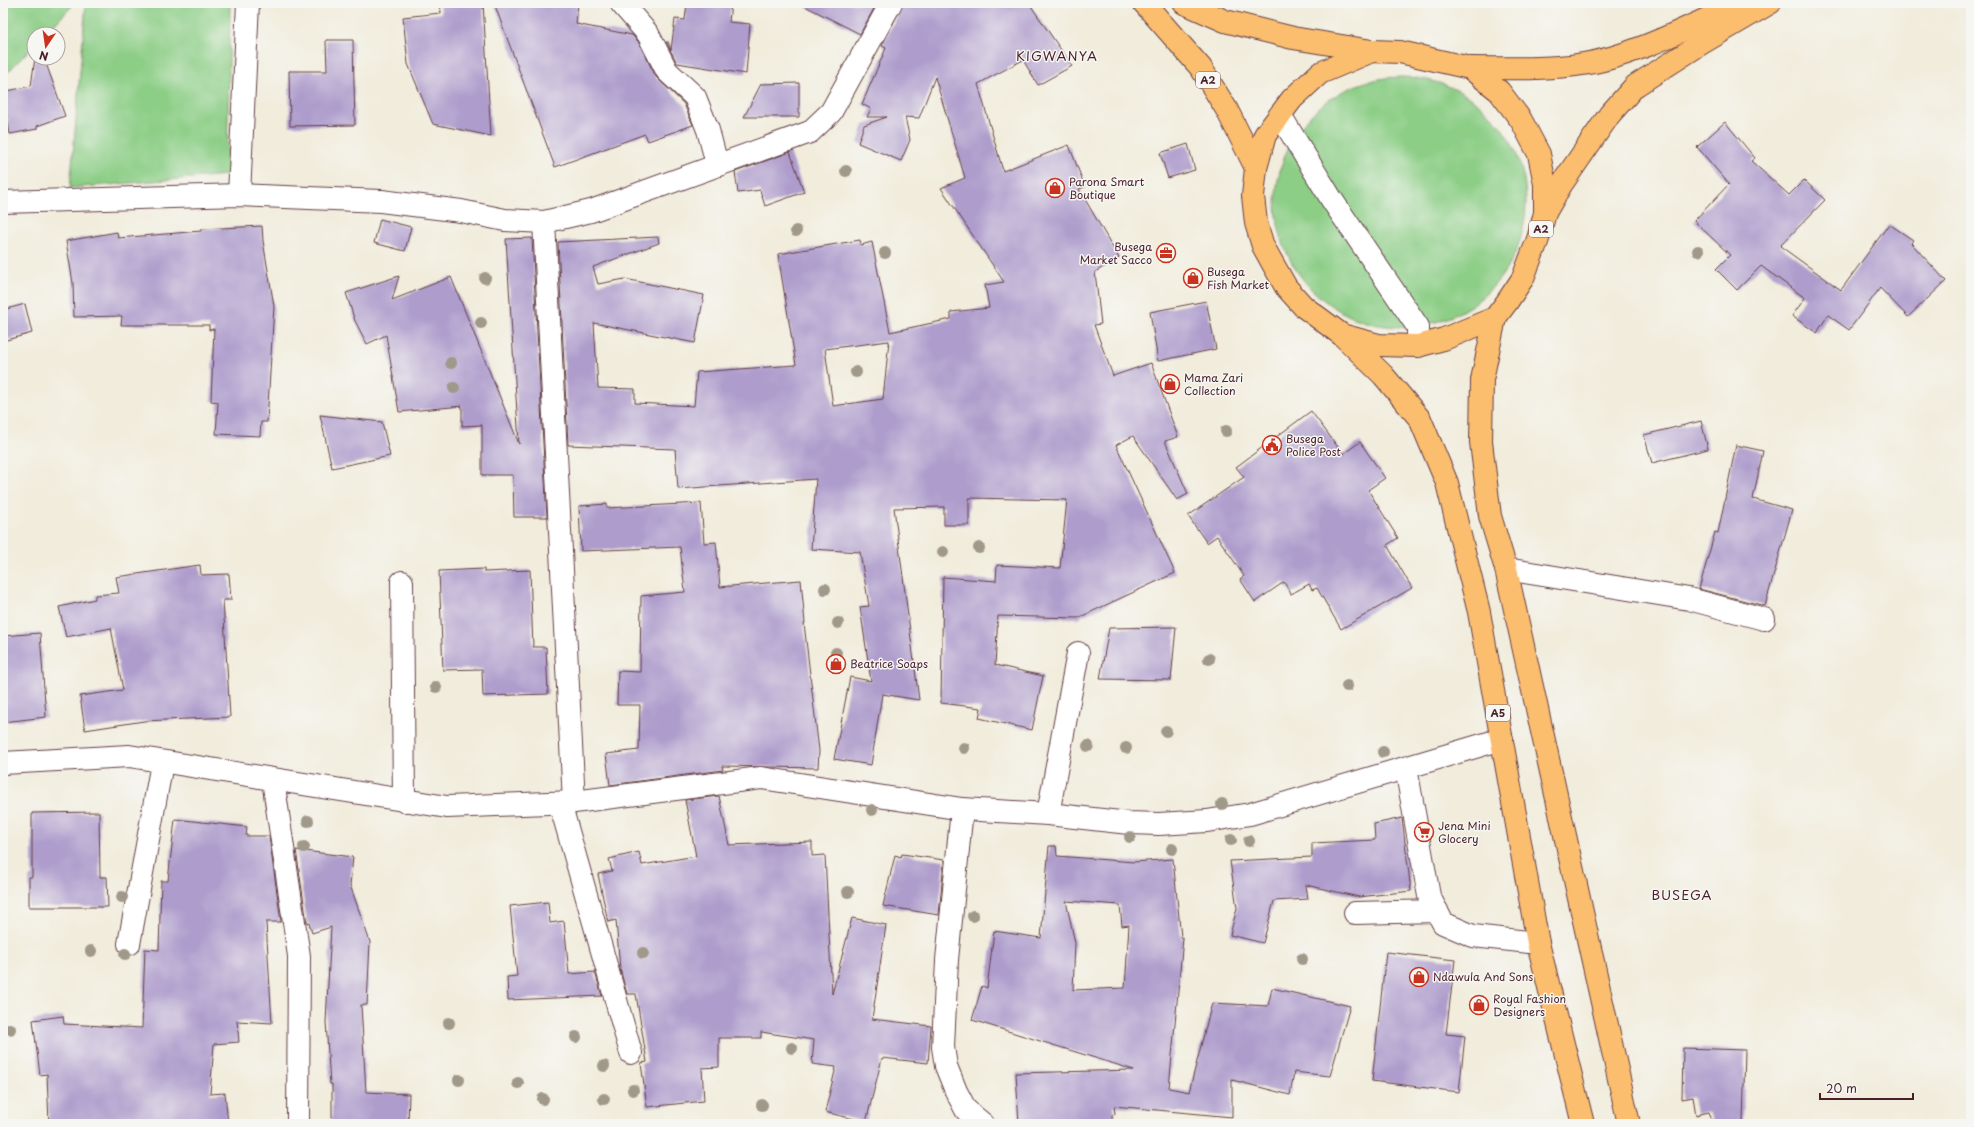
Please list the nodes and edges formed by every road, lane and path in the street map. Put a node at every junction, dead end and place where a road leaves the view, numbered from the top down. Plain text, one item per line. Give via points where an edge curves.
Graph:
1 (248, 3) edge
2 (621, 3) edge
3 (891, 3) edge
4 (1144, 3) edge
5 (1184, 3) edge
6 (1741, 3) edge
7 (1770, 3) edge
8 (1372, 51) junction
9 (1470, 68) junction
10 (1280, 115) junction
11 (717, 164) junction
12 (1256, 168) junction
13 (239, 195) junction
14 (3, 202) edge
15 (1545, 213) junction
16 (544, 222) junction
17 (1495, 318) junction
18 (1342, 335) junction
19 (1418, 346) junction
20 (1506, 569) junction
21 (402, 582) dead end
22 (1764, 619) dead end
23 (1078, 653) dead end
24 (1502, 738) junction
25 (3, 763) edge
26 (162, 763) junction
27 (1406, 768) junction
28 (273, 780) junction
29 (404, 801) junction
30 (567, 802) junction
31 (962, 809) junction
32 (1048, 814) junction
33 (1437, 911) junction
34 (1355, 913) dead end
35 (1538, 943) junction
36 (128, 944) dead end
37 (631, 1053) dead end
38 (298, 1124) edge
39 (983, 1124) edge
40 (1584, 1124) edge
41 (1629, 1124) edge

1 - 13 street
2 - 11 street via 648,34 667,71 695,97 708,130
3 - 11 street via 831,112 810,132
4 - 12 main road, A2 via 1201,68 1227,110
5 - 8 main road, A2 via 1225,21 1292,38
6 - 9 main road, A2 via 1632,51 1583,64 1527,69
7 - 15 main road, A2 via 1635,86 1610,114 1561,184
8 - 9 main road, A2 via 1400,52
8 - 10 main road, A2 via 1320,73 1292,99
9 - 15 main road, A2 via 1499,91 1521,120 1539,154 1545,184
10 - 12 main road, A2 via 1265,135
10 - 19 street via 1332,200 1418,327
11 - 16 street via 591,211
12 - 18 main road, A2 via 1253,196 1256,222 1263,246 1286,287 1304,307
13 - 14 street
13 - 16 street via 381,201 461,211 505,220
15 - 17 main road, A2 via 1523,278
16 - 30 street
17 - 19 main road, A2 via 1444,339
17 - 20 main road via 1482,380 1481,442 1490,516
18 - 19 main road, A2 via 1379,345
18 - 24 main road, A5 via 1383,374 1420,419 1447,482 1479,612
20 - 22 street via 1689,599
20 - 41 main road
21 - 29 street
23 - 32 street
24 - 27 street
24 - 35 main road, A5
25 - 26 street via 129,756
26 - 28 street
26 - 36 street
27 - 32 street via 1250,814 1207,821 1129,823
27 - 33 street via 1429,896
28 - 29 street
28 - 38 street via 299,956
29 - 30 street via 447,807
30 - 31 street via 761,778
30 - 37 street
31 - 32 street
31 - 39 street via 947,960 943,1047 946,1066 956,1091 966,1110
33 - 34 street
33 - 35 street via 1443,923 1473,936
35 - 40 main road, A5

